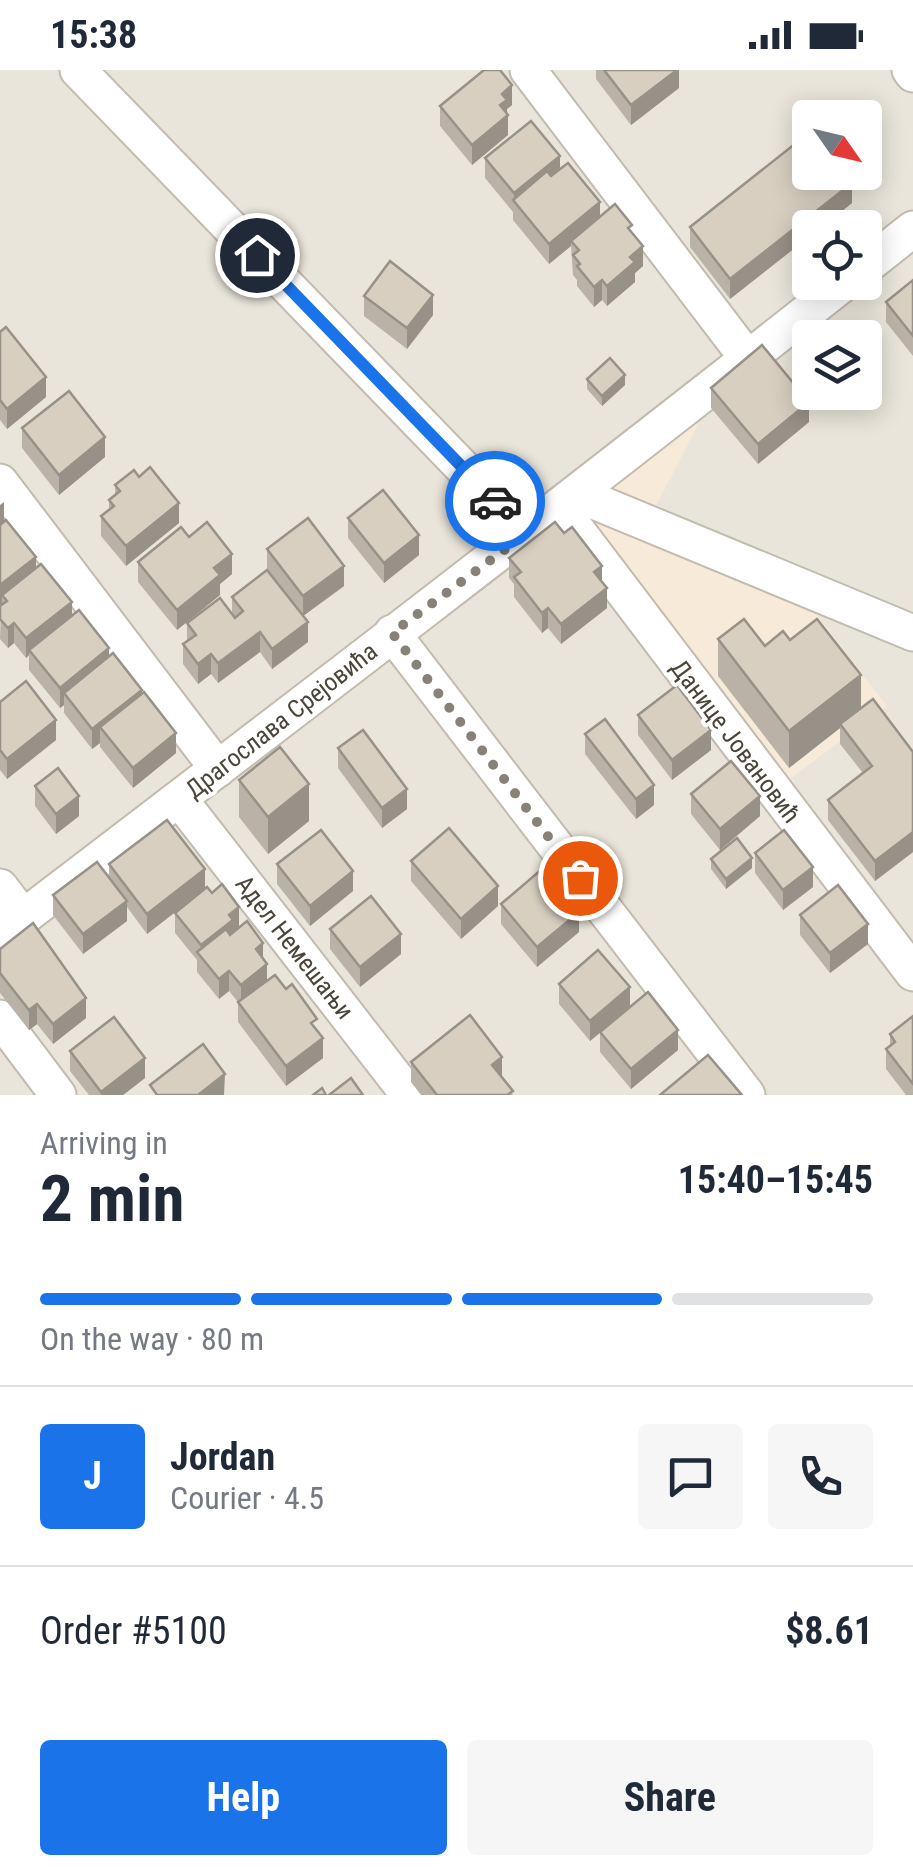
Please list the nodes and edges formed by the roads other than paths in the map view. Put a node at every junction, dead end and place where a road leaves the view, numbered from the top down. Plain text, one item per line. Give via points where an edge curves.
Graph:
1 (78, 70) edge
2 (528, 70) edge
3 (913, 229) edge
4 (882, 254) edge
5 (822, 300) edge
6 (748, 359) junction
7 (0, 482) edge
8 (568, 501) junction
9 (526, 534) junction
10 (392, 633) junction
11 (913, 633) edge
12 (218, 770) junction
13 (180, 800) junction
14 (0, 887) edge
15 (12, 926) edge
16 (913, 973) edge
17 (0, 1018) edge
18 (58, 1095) edge
19 (409, 1095) edge
20 (747, 1095) edge

1 - 9 street
2 - 6 street
3 - 4 street
5 - 6 street, Драгослава Срејовића
6 - 8 street, Драгослава Срејовића
7 - 12 street
8 - 9 street, Драгослава Срејовића
8 - 11 street
8 - 16 street, Данице Јовановић
9 - 10 street, Драгослава Срејовића
10 - 12 street, Драгослава Срејовића
10 - 20 street
12 - 13 street, Драгослава Срејовића
13 - 15 street, Драгослава Срејовића
13 - 19 street, Адел Немешањи
14 - 15 street
17 - 18 street

